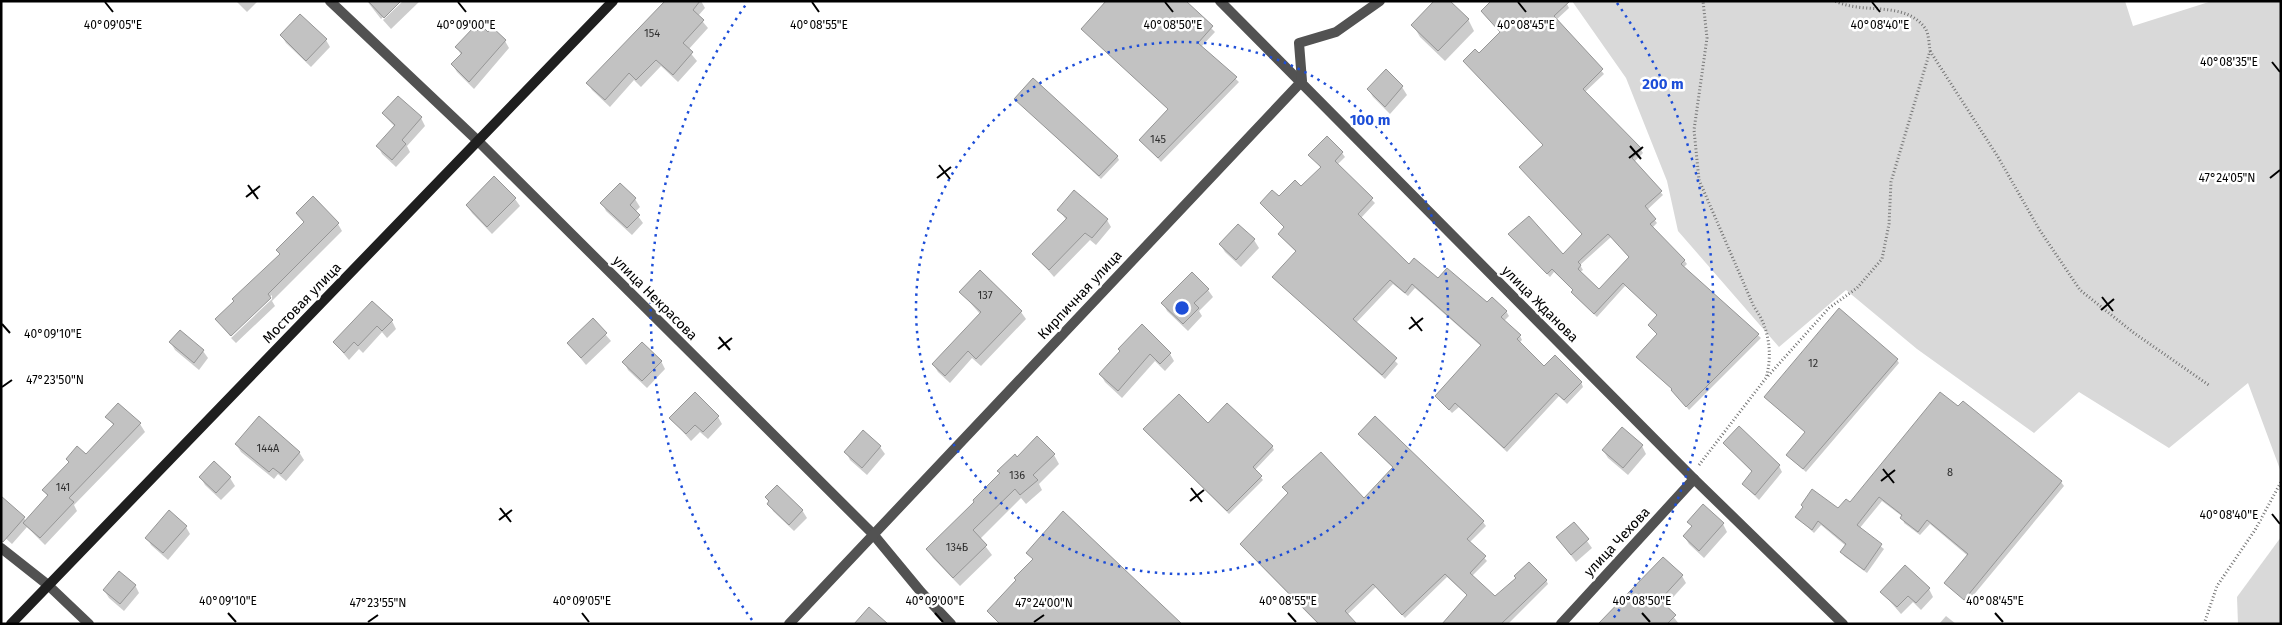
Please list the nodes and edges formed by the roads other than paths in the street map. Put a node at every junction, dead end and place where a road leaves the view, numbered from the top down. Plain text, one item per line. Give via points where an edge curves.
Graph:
1 (330, 1) edge
2 (613, 1) edge
3 (1220, 1) edge
4 (1380, 1) edge
5 (1302, 81) junction
6 (478, 141) junction
7 (1692, 478) junction
8 (873, 534) junction
9 (1, 548) edge
10 (48, 585) junction
11 (12, 624) edge
12 (90, 624) edge
13 (788, 624) edge
14 (952, 624) edge
15 (1561, 624) edge
16 (1843, 624) edge

1 - 6 street, улица Некрасова
2 - 6 street, Мостовая улица
3 - 5 street, улица Жданова
4 - 5 street via 1336,32 1298,43
5 - 7 street, улица Жданова
5 - 8 street, Кирпичная улица
6 - 8 street, улица Некрасова
6 - 10 street, Мостовая улица
7 - 15 street, улица Чехова
7 - 16 street, улица Жданова
8 - 13 street, Кирпичная улица
8 - 14 street, улица Некрасова
9 - 10 street
10 - 11 street, Мостовая улица
10 - 12 street

